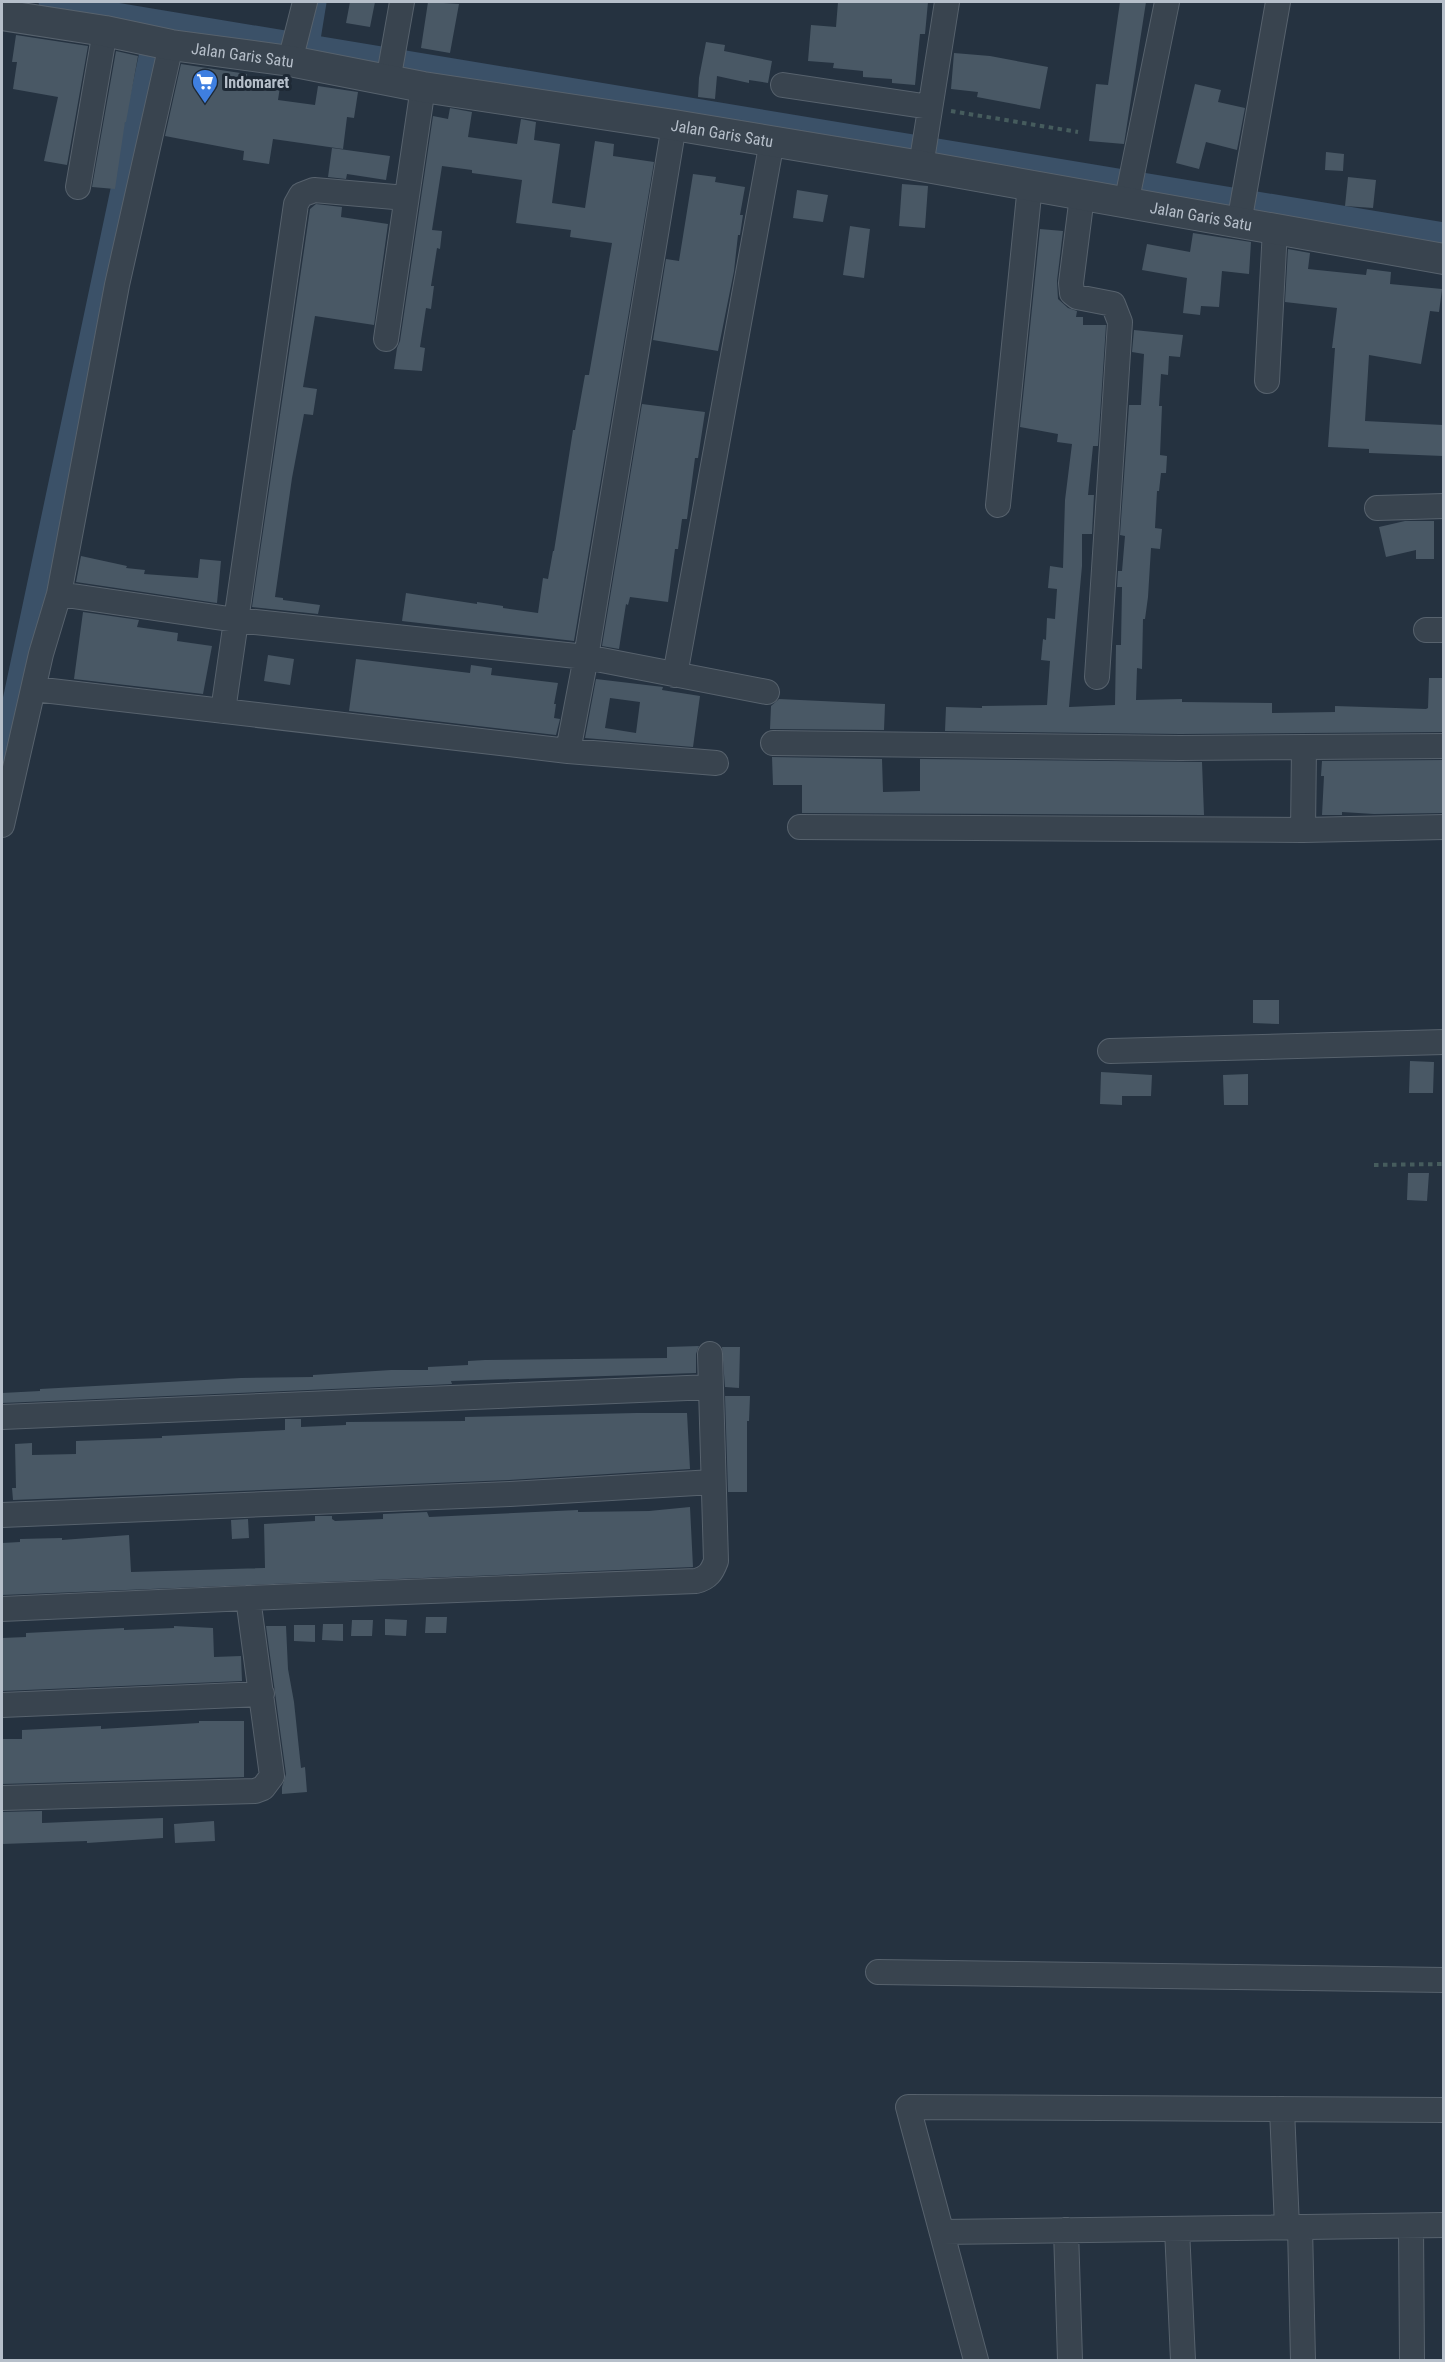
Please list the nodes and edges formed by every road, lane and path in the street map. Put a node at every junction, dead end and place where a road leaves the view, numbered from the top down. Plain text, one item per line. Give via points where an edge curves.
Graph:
1 (402, 2) edge
2 (947, 2) edge
3 (1167, 2) edge
4 (1278, 2) edge
5 (303, 10) edge
6 (2, 15) edge
7 (105, 31) junction
8 (170, 45) junction
9 (292, 55) junction
10 (391, 63) junction
11 (783, 85) dead end
12 (423, 87) junction
13 (929, 116) junction
14 (674, 125) junction
15 (1078, 132) dead end
16 (772, 141) junction
17 (922, 161) junction
18 (1030, 185) junction
19 (78, 187) dead end
20 (1082, 196) junction
21 (1127, 197) junction
22 (406, 198) junction
23 (1240, 217) junction
24 (1275, 229) junction
25 (1443, 259) edge
26 (386, 339) dead end
27 (1267, 381) dead end
28 (998, 505) dead end
29 (1443, 506) edge
30 (1377, 508) dead end
31 (59, 594) junction
32 (236, 620) junction
33 (586, 657) junction
34 (675, 675) junction
35 (1097, 677) dead end
36 (34, 689) junction
37 (767, 692) dead end
38 (223, 711) junction
39 (772, 743) dead end
40 (1443, 746) edge
41 (1304, 748) junction
42 (568, 751) junction
43 (717, 763) dead end
44 (2, 825) edge
45 (800, 827) dead end
46 (1443, 827) edge
47 (1303, 830) junction
48 (1443, 1042) edge
49 (1110, 1051) dead end
50 (1443, 1164) edge
51 (1374, 1165) dead end
52 (710, 1354) dead end
53 (711, 1387) junction
54 (2, 1417) edge
55 (713, 1482) junction
56 (2, 1515) edge
57 (248, 1598) junction
58 (2, 1609) edge
59 (262, 1694) junction
60 (2, 1705) edge
61 (2, 1798) edge
62 (878, 1972) dead end
63 (1443, 1980) edge
64 (1282, 2109) junction
65 (1443, 2109) edge
66 (1443, 2225) edge
67 (1411, 2226) junction
68 (1294, 2227) junction
69 (1177, 2229) junction
70 (1066, 2230) junction
71 (942, 2232) junction
72 (976, 2361) edge
73 (1070, 2361) edge
74 (1183, 2361) edge
75 (1303, 2361) edge
76 (1412, 2361) edge

1 - 10 street
2 - 13 street
3 - 21 street
4 - 23 street
5 - 9 street
6 - 7 street, Jalan Garis Satu
7 - 8 street, Jalan Garis Satu
7 - 19 street
8 - 9 street, Jalan Garis Satu
8 - 31 street via 117,285
9 - 10 street, Jalan Garis Satu
10 - 12 street, Jalan Garis Satu
11 - 13 street
12 - 14 street, Jalan Garis Satu
12 - 22 street
13 - 15 path
13 - 17 street
14 - 16 street, Jalan Garis Satu
14 - 33 street
16 - 17 street, Jalan Garis Satu
16 - 34 street
17 - 18 street, Jalan Garis Satu
18 - 20 street, Jalan Garis Satu
18 - 28 street
20 - 21 street, Jalan Garis Satu
20 - 35 street via 1072,293 1113,304 1120,322
21 - 23 street, Jalan Garis Satu
22 - 26 street
22 - 32 street via 314,190 301,195 296,204
23 - 24 street, Jalan Garis Satu
24 - 25 street, Jalan Garis Satu
24 - 27 street
29 - 30 street
31 - 32 street
31 - 36 street
32 - 33 street
32 - 38 street
33 - 34 street
33 - 42 street
34 - 37 street
36 - 38 street
36 - 44 street
38 - 42 street
39 - 41 street
40 - 41 street
41 - 47 street
42 - 43 street
45 - 47 street
46 - 47 street
48 - 49 street
50 - 51 path
52 - 53 street
53 - 54 street
53 - 55 street
55 - 56 street via 499,1495
55 - 57 street via 716,1561 713,1571 702,1579
57 - 58 street
57 - 59 street
59 - 60 street
59 - 61 street via 272,1776 263,1788
62 - 63 street
64 - 65 street
64 - 68 street
64 - 71 street via 908,2107
66 - 67 street
67 - 68 street
67 - 76 street
68 - 69 street
68 - 75 street
69 - 70 street
69 - 74 street
70 - 71 street
70 - 73 street
71 - 72 street

